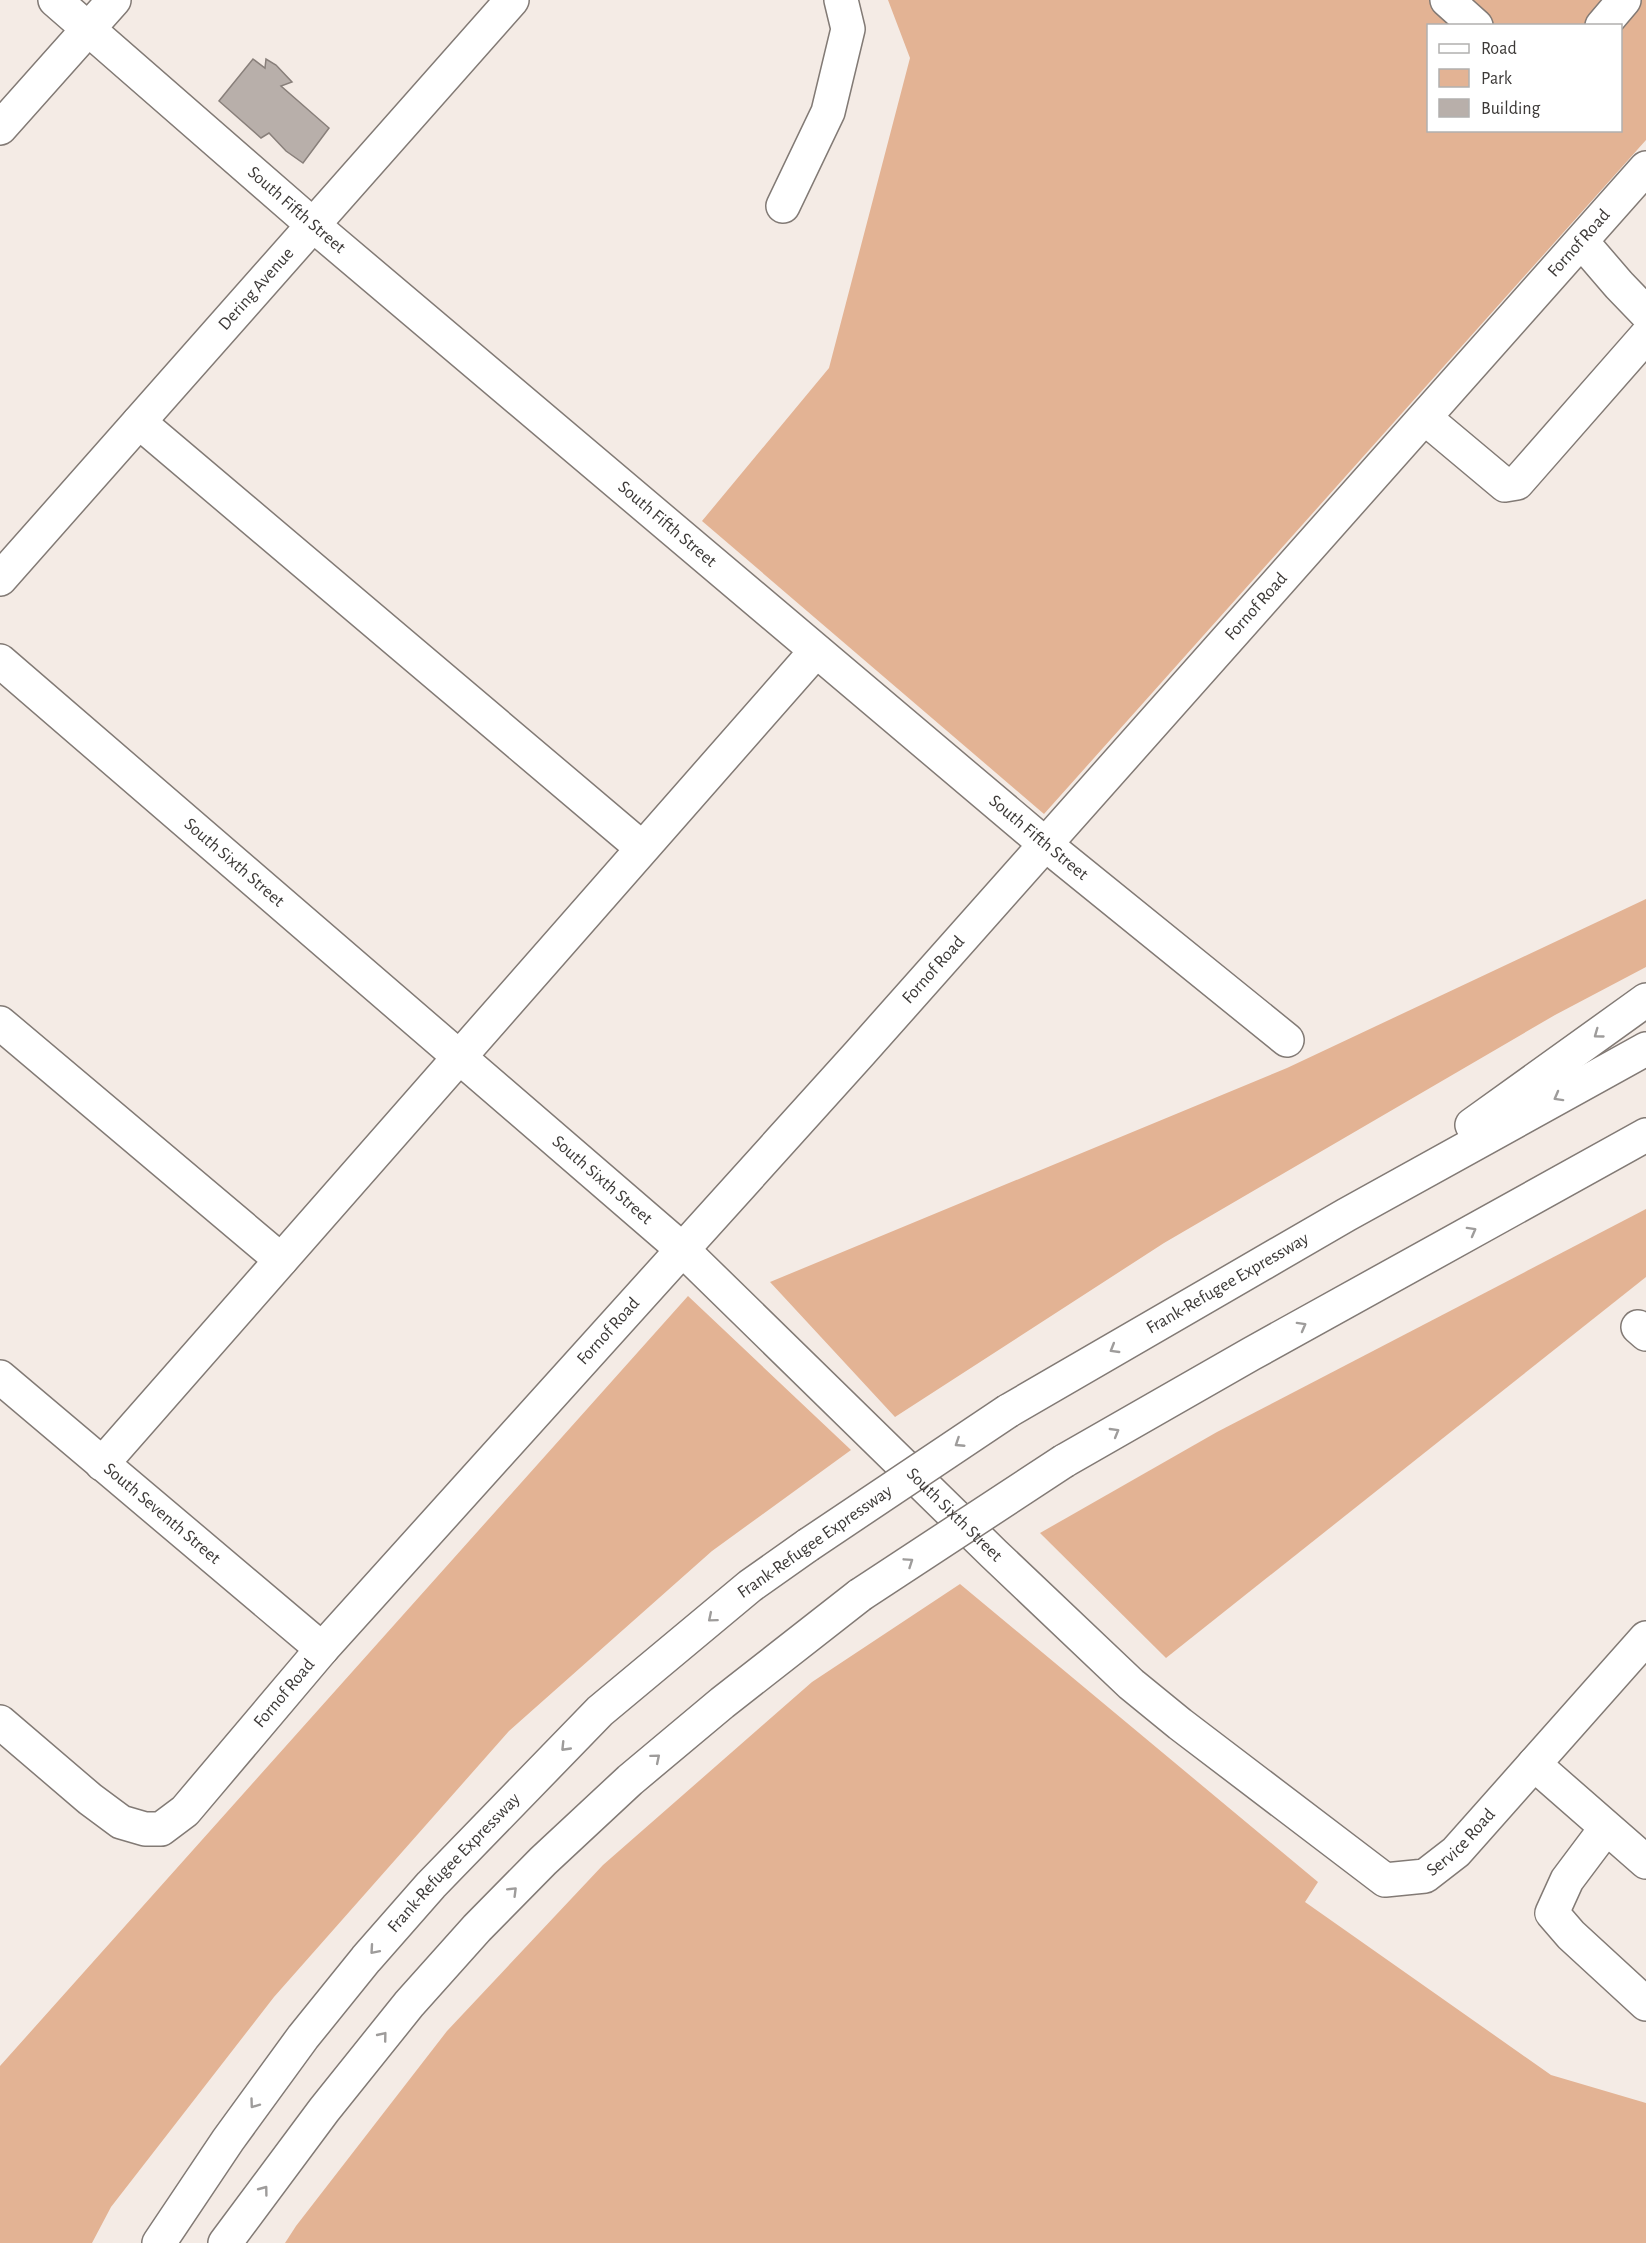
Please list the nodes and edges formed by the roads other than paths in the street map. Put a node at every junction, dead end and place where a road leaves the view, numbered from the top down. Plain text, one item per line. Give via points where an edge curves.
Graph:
1 (55, 0) edge
2 (114, 0) edge
3 (512, 0) edge
4 (841, 0) edge
5 (1447, 0) edge
6 (1624, 0) edge
7 (1474, 24) edge
8 (1604, 24) edge
9 (88, 29) junction
10 (0, 128) edge
11 (1646, 168) edge
12 (783, 206) dead end
13 (313, 225) junction
14 (1582, 242) junction
15 (1646, 313) edge
16 (1646, 336) edge
17 (1425, 418) junction
18 (139, 422) junction
19 (0, 579) edge
20 (816, 651) junction
21 (0, 661) edge
22 (1045, 844) junction
23 (642, 848) junction
24 (1646, 1000) edge
25 (0, 1023) edge
26 (1287, 1040) dead end
27 (1646, 1049) edge
28 (459, 1057) junction
29 (1646, 1135) edge
30 (1346, 1215) junction
31 (683, 1250) junction
32 (281, 1260) junction
33 (0, 1377) edge
34 (102, 1464) junction
35 (1646, 1638) edge
36 (322, 1649) junction
37 (0, 1722) edge
38 (1180, 1724) joint
39 (1534, 1764) junction
40 (1606, 1828) junction
41 (1646, 1862) edge
42 (1646, 2004) edge
43 (166, 2232) edge
44 (227, 2240) edge

1 - 9 main road, South Fifth Street
2 - 9 main road
3 - 13 main road, Dering Avenue
4 - 12 main road via 848,29 828,112
5 - 7 main road
6 - 8 main road
9 - 10 main road
9 - 13 main road, South Fifth Street
11 - 14 main road, Fornof Road
13 - 18 main road, Dering Avenue
13 - 20 main road, South Fifth Street
14 - 15 main road
14 - 17 main road, Fornof Road
16 - 17 main road via 1517,483 1505,485
17 - 22 main road, Fornof Road
18 - 19 main road, Dering Avenue
18 - 23 main road
20 - 22 main road, South Fifth Street
20 - 23 main road
21 - 28 main road, South Sixth Street
22 - 26 main road, South Fifth Street
22 - 31 main road, Fornof Road
23 - 28 main road
24 -> 30 main road
25 - 32 main road
27 -> 30 main road, Frank-Refugee Expressway
28 - 31 main road, South Sixth Street
28 - 32 main road
44 -> 29 main road, bridge via 345,2083 477,1928 630,1780 722,1702 860,1595 1064,1461
30 -> 43 main road, Frank-Refugee Expressway, bridge via 1008,1412 750,1586 600,1711 431,1885 366,1959 303,2037
31 - 36 main road, Fornof Road
31 - 38 main road, South Sixth Street via 994,1554 1131,1684
32 - 34 main road
33 - 34 main road, South Seventh Street
34 - 36 main road, South Seventh Street
35 - 39 main road, Service Road
36 - 37 main road, Fornof Road via 184,1812 161,1829 121,1822
38 - 39 main road, Service Road via 1385,1880 1425,1876 1456,1852
39 - 40 main road
40 - 41 main road
40 - 42 main road via 1568,1880 1552,1913

